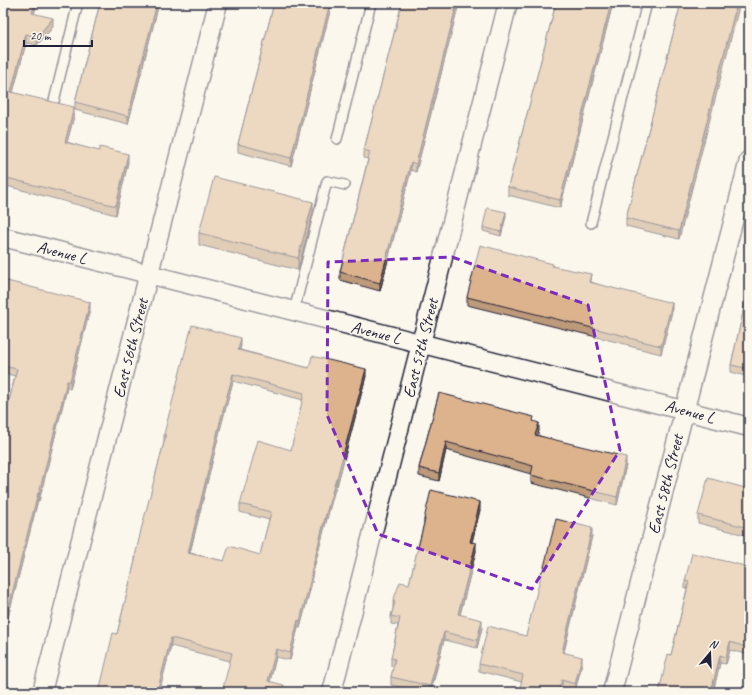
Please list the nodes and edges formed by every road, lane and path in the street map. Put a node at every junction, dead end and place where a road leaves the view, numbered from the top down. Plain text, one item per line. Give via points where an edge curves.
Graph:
1 (78, 3) edge
2 (218, 3) edge
3 (371, 3) edge
4 (508, 3) edge
5 (647, 3) edge
6 (54, 100) dead end
7 (336, 139) dead end
8 (749, 160) edge
9 (345, 185) dead end
10 (591, 223) dead end
11 (3, 237) edge
12 (149, 274) junction
13 (294, 311) junction
14 (421, 344) junction
15 (684, 410) junction
16 (749, 427) edge
17 (42, 692) edge
18 (332, 692) edge
19 (612, 692) edge

1 - 6 lane
2 - 12 street, East 56th Street
3 - 7 lane
4 - 14 street, East 57th Street
5 - 10 lane
8 - 15 street, East 58th Street
9 - 13 lane via 327,181
11 - 12 street, Avenue L
12 - 13 street, Avenue L
12 - 17 street, East 56th Street
13 - 14 street, Avenue L
14 - 15 street, Avenue L
14 - 18 street, East 57th Street
15 - 16 street, Avenue L
15 - 19 street, East 58th Street

